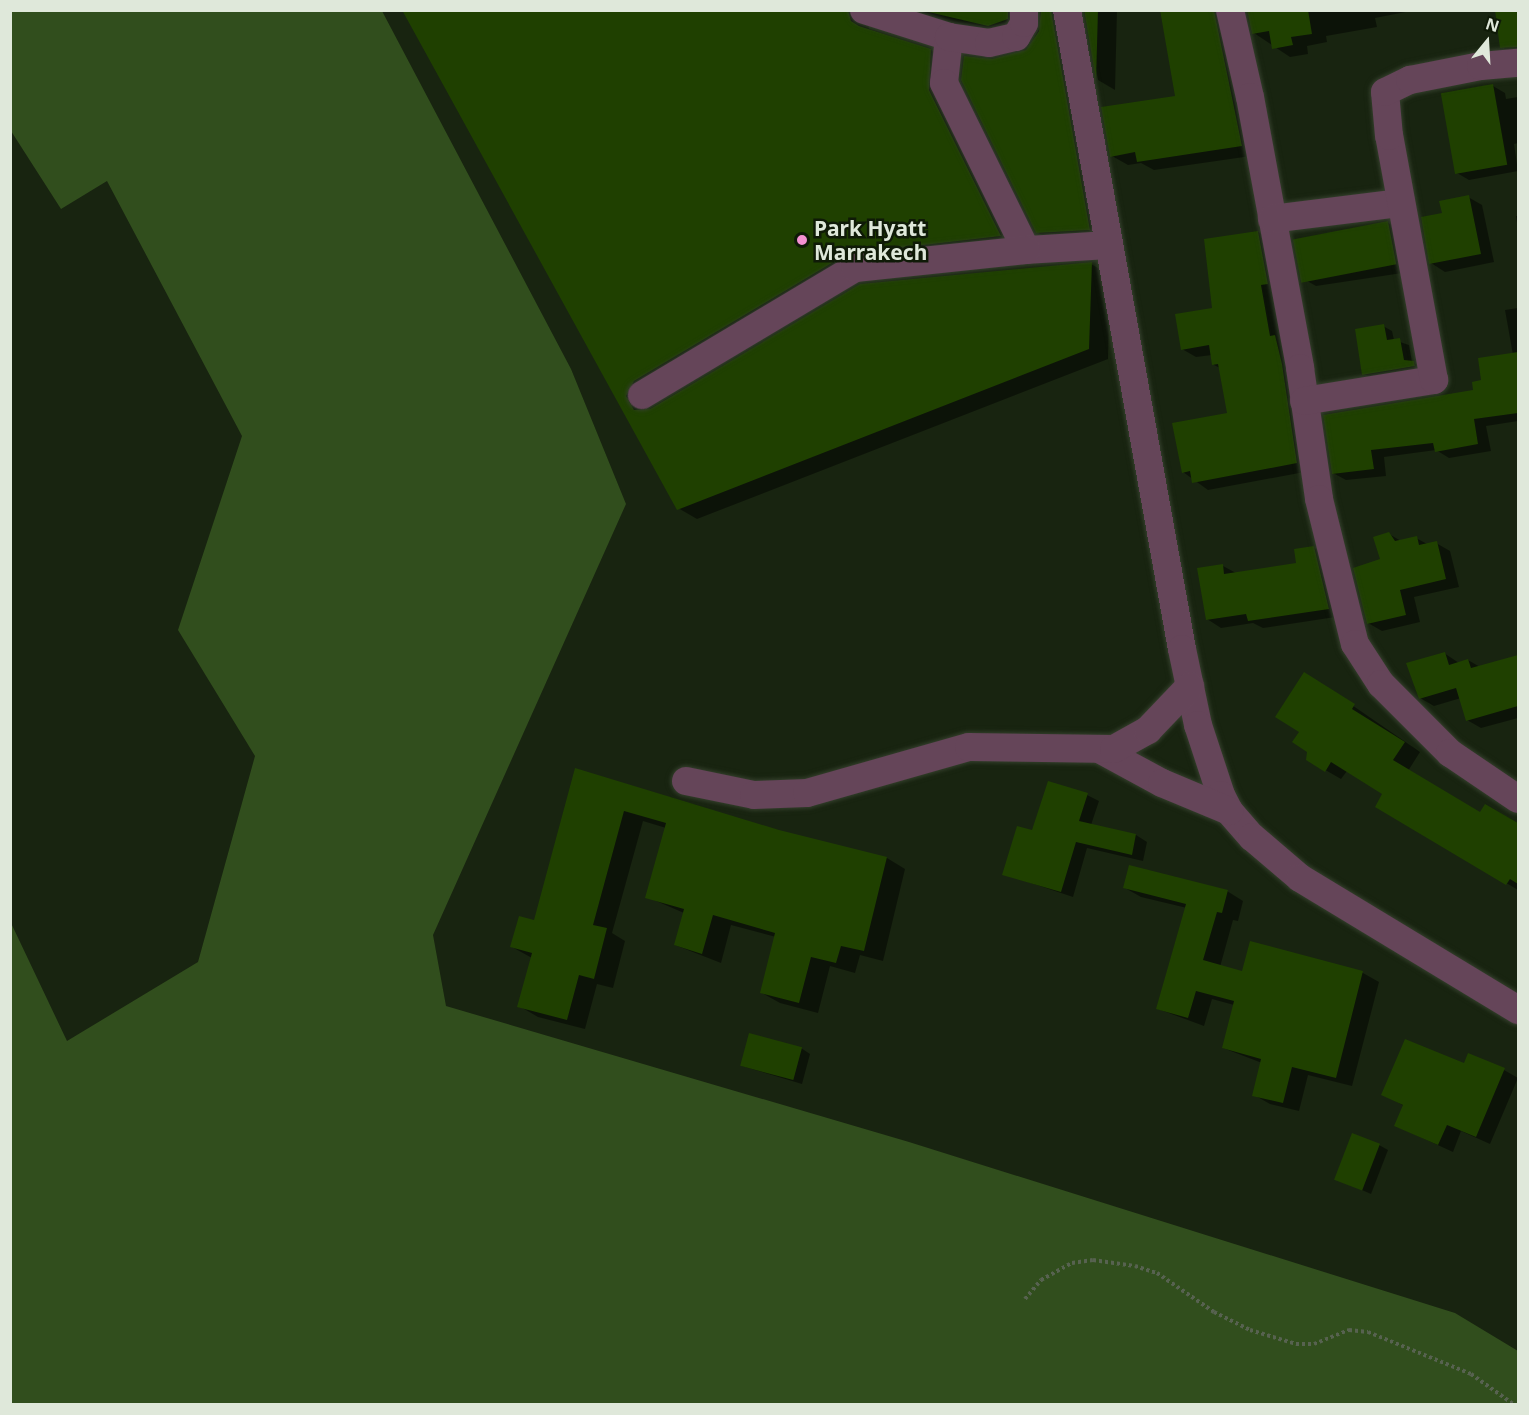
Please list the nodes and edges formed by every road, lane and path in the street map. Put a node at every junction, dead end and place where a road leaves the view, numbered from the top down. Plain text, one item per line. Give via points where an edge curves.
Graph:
1 (864, 10) edge
2 (1024, 10) edge
3 (1067, 10) edge
4 (1230, 10) edge
5 (950, 37) junction
6 (1518, 63) edge
7 (1401, 203) junction
8 (1272, 219) junction
9 (1107, 245) junction
10 (1026, 250) junction
11 (642, 395) dead end
12 (1304, 401) junction
13 (1190, 686) junction
14 (1140, 737) junction
15 (1101, 750) junction
16 (1152, 778) junction
17 (686, 781) dead end
18 (1518, 799) edge
19 (1229, 811) junction
20 (1518, 1010) edge
21 (1025, 1299) dead end
22 (1513, 1404) edge

1 - 5 street
2 - 5 street via 1024,23 1016,37 989,43
3 - 9 street
4 - 8 street
5 - 10 street via 944,83
6 - 7 street via 1481,66 1387,88 1389,136
7 - 8 street
7 - 12 street via 1434,380
8 - 12 street
9 - 10 street
9 - 13 street
10 - 11 street via 855,268
12 - 18 street via 1319,499 1355,644 1381,684 1450,753
13 - 14 street
13 - 19 street via 1209,764
14 - 15 street
14 - 16 street via 1142,756
15 - 16 street
15 - 17 street via 1018,745 969,747 807,793 754,795
16 - 19 street
19 - 20 street via 1268,853 1300,878
21 - 22 path via 1041,1280 1072,1263 1093,1260 1135,1266 1157,1274 1214,1312 1250,1330 1296,1344 1314,1344 1349,1330 1368,1332 1471,1374

